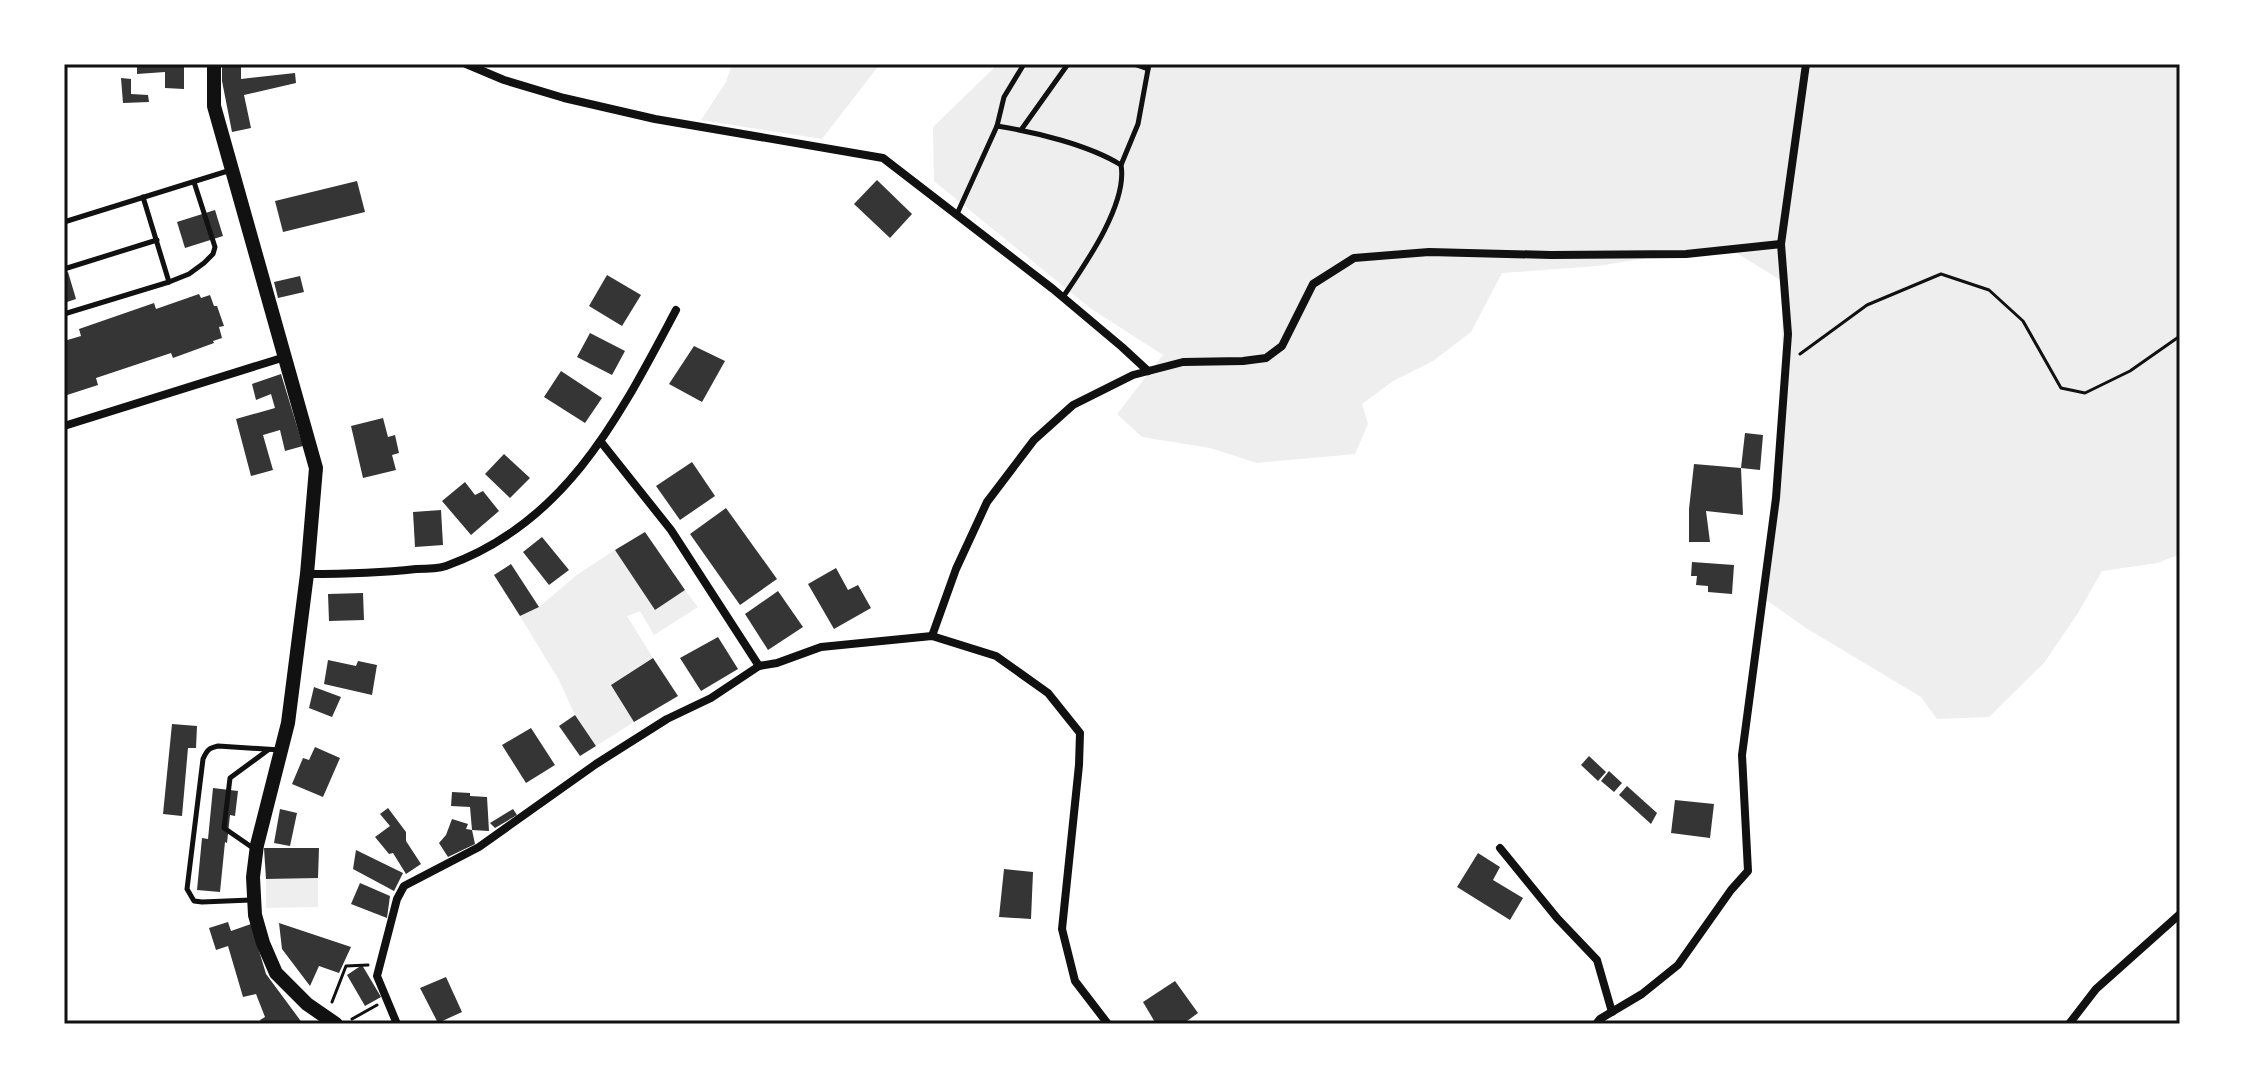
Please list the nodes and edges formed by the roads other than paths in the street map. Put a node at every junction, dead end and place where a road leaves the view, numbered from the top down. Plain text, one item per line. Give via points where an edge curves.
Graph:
1 (214, 64) edge
2 (466, 64) edge
3 (1024, 64) edge
4 (1068, 64) edge
5 (1134, 64) edge
6 (1806, 64) edge
7 (1148, 66) edge
8 (997, 126) junction
9 (1021, 130) junction
10 (1121, 165) junction
11 (232, 170) junction
12 (194, 182) junction
13 (143, 197) junction
14 (957, 214) junction
15 (64, 222) edge
16 (157, 240) junction
17 (1781, 244) junction
18 (64, 269) edge
19 (169, 282) junction
20 (1063, 297) junction
21 (676, 310) dead end
22 (64, 314) edge
23 (285, 357) junction
24 (1148, 371) junction
25 (64, 426) edge
26 (601, 442) junction
27 (307, 574) junction
28 (932, 636) junction
29 (759, 666) junction
30 (275, 750) junction
31 (1500, 848) dead end
32 (257, 850) junction
33 (254, 899) junction
34 (2180, 914) edge
35 (1612, 1012) junction
36 (331, 1021) edge
37 (397, 1024) edge
38 (1108, 1024) edge
39 (1596, 1024) edge
40 (2069, 1024) edge

1 - 11 main road via 214,106
2 - 14 street via 564,98 655,119 883,158
3 - 8 lane via 1004,97
4 - 9 lane
5 - 7 lane
6 - 17 street
7 - 10 lane via 1138,124
8 - 9 lane
8 - 14 lane
9 - 10 lane via 1104,154
10 - 20 lane via 1116,204 1092,255
11 - 12 lane
11 - 23 main road
12 - 13 lane
12 - 19 lane via 215,247 204,263
13 - 15 lane
13 - 16 lane
14 - 20 street
16 - 18 lane
16 - 19 lane
17 - 24 street via 1686,254 1429,252 1354,258 1313,284 1282,346 1266,358 1183,362
17 - 35 street via 1788,334 1776,498 1742,755 1748,871 1678,965
19 - 22 lane
20 - 24 street
21 - 26 street
23 - 25 street
23 - 27 main road via 316,468
24 - 28 street via 1073,405 1034,440 987,502
26 - 27 street via 556,496 503,539 444,567
26 - 29 street via 671,530
27 - 30 main road via 288,723
28 - 29 street via 821,647
28 - 38 street via 996,656 1048,693 1080,733 1062,929 1075,981
29 - 37 street via 596,764 479,847 404,886 377,976
30 - 32 main road
30 - 32 lane via 230,778 224,828
30 - 33 lane via 218,746 206,751 203,759 187,889 194,901
31 - 35 street via 1597,960
32 - 33 main road
33 - 36 main road via 276,973
34 - 40 street via 2096,989
35 - 39 street

